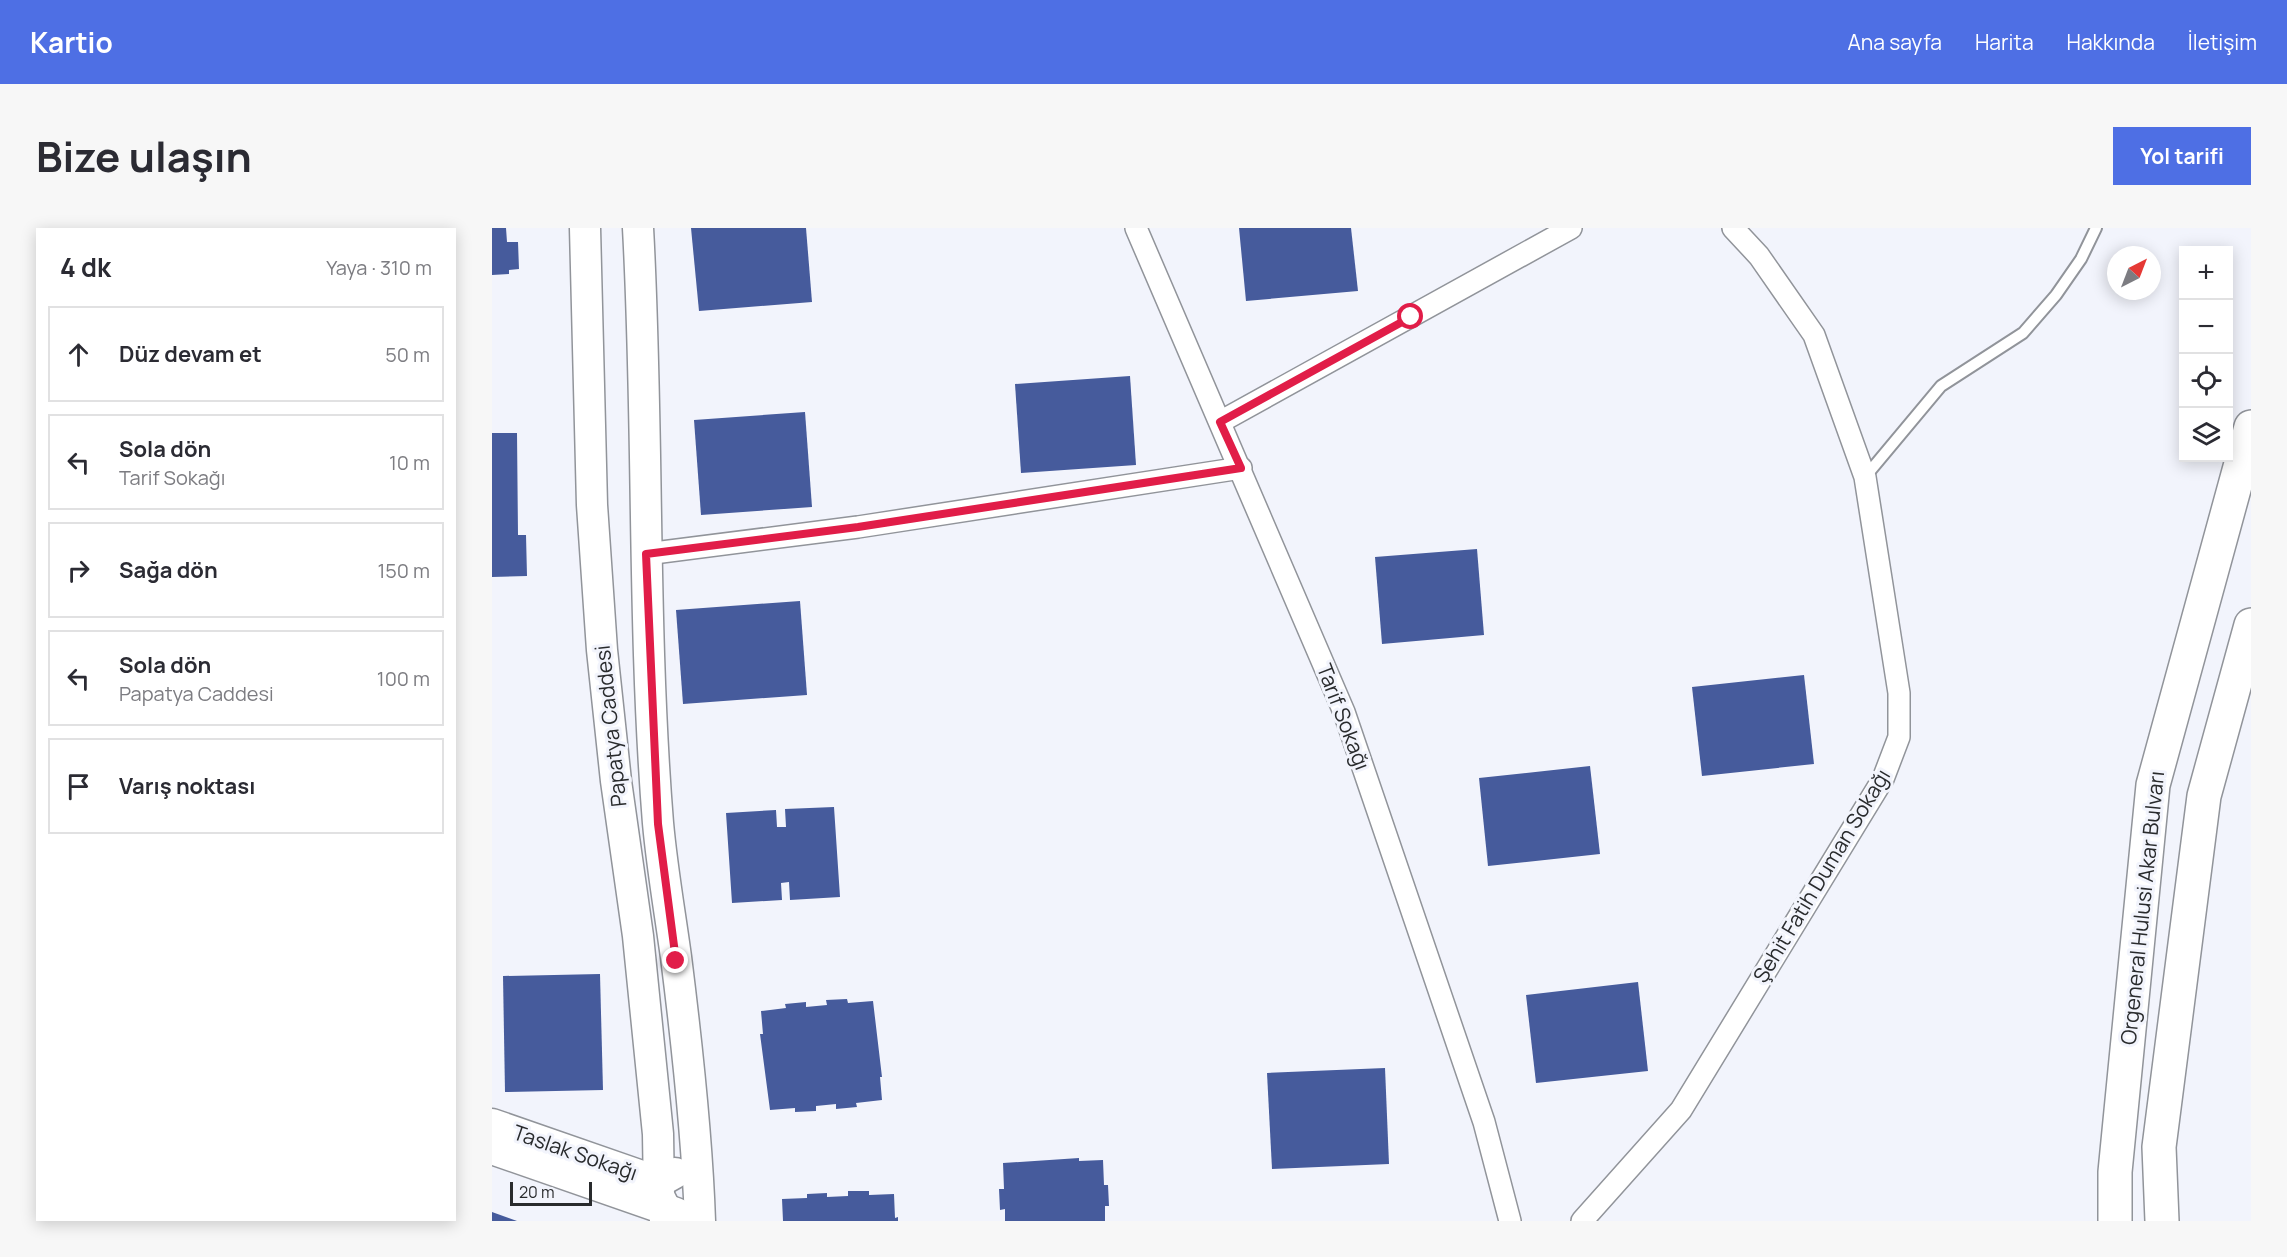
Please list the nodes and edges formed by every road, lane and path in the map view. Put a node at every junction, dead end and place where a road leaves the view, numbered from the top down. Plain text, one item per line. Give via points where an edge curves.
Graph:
1 (585, 228) edge
2 (638, 228) edge
3 (1136, 228) edge
4 (1571, 228) edge
5 (1733, 228) edge
6 (2096, 228) edge
7 (1220, 422) junction
8 (2251, 427) edge
9 (1241, 468) junction
10 (1865, 477) junction
11 (646, 554) junction
12 (2251, 625) edge
13 (492, 1124) edge
14 (492, 1149) edge
15 (663, 1204) edge
16 (700, 1204) edge
17 (1510, 1221) edge
18 (1582, 1221) edge
19 (2115, 1221) edge
20 (2162, 1221) edge

1 - 15 street, Papatya Caddesi via 588,405 601,639 649,1036
2 - 11 street, Papatya Caddesi
3 - 7 street, Tarif Sokağı
4 - 7 street
5 - 10 street, Şehit Fatih Duman Sokağı via 1759,256 1814,335
6 - 10 lane via 2081,259 2056,295 2023,333 1941,386
7 - 9 street, Tarif Sokağı
8 - 19 main road, Orgeneral Hulusi Akar Bulvarı via 2153,785 2115,1172
9 - 11 street via 858,527
9 - 17 street, Tarif Sokağı via 1344,712 1484,1122
10 - 18 street, Şehit Fatih Duman Sokağı via 1899,693 1899,737 1883,779 1681,1110
11 - 16 street, Papatya Caddesi via 658,824
12 - 20 main road, Orgeneral Hulusi Akar Bulvarı via 2204,796 2159,1147
13 - 15 street, Taslak Sokağı
14 - 15 street, Taslak Sokağı
15 - 16 street via 670,1174 683,1172 695,1178

